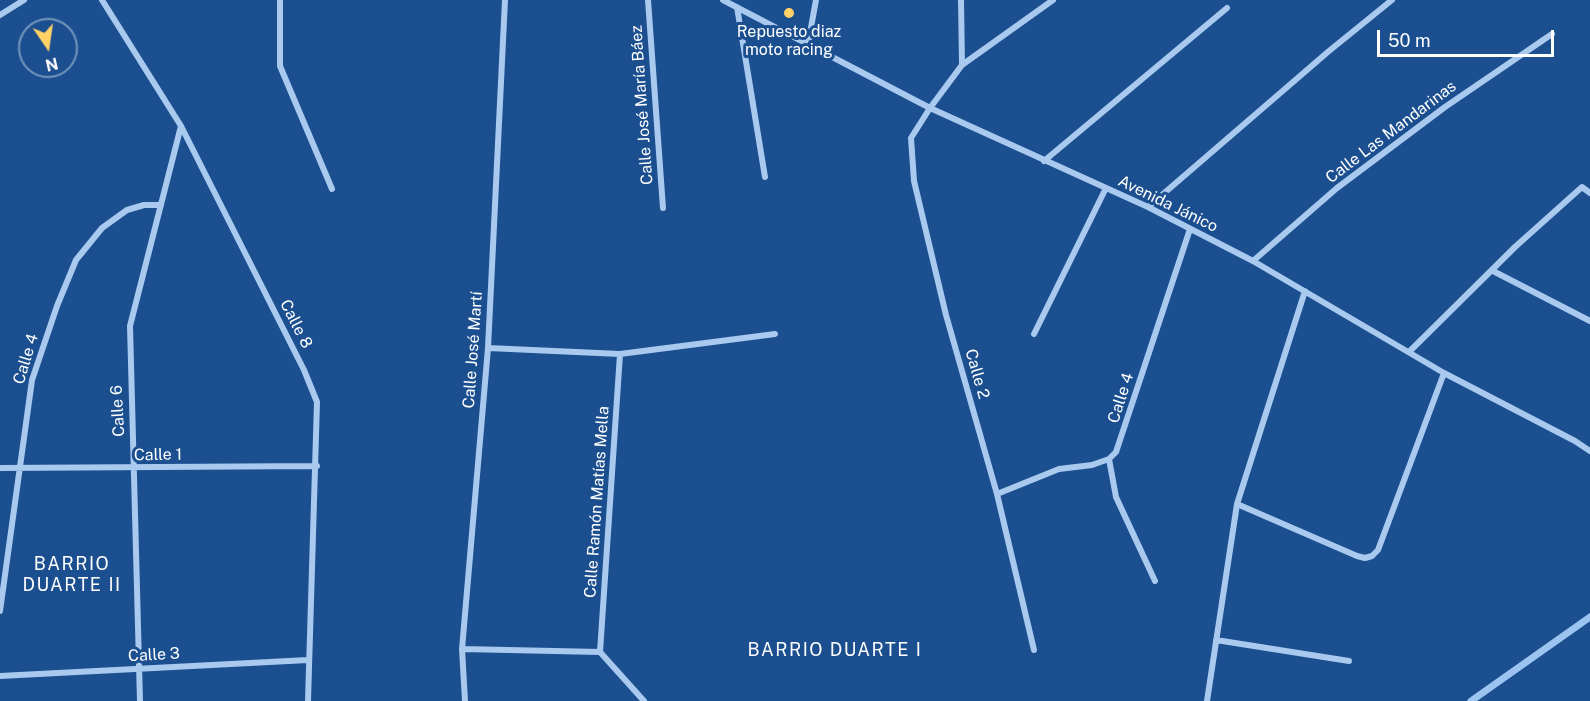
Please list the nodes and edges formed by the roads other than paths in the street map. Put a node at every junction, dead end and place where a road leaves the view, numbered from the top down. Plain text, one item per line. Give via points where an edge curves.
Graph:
1 (24, 0) edge
2 (102, 0) edge
3 (280, 0) edge
4 (505, 0) edge
5 (648, 0) edge
6 (723, 0) edge
7 (816, 0) edge
8 (961, 0) edge
9 (1053, 0) edge
10 (1392, 0) edge
11 (736, 7) junction
12 (1227, 8) dead end
13 (0, 15) edge
14 (1552, 34) dead end
15 (808, 44) junction
16 (962, 65) junction
17 (930, 108) junction
18 (181, 126) junction
19 (1044, 161) junction
20 (765, 177) dead end
21 (1106, 188) junction
22 (332, 189) dead end
23 (1590, 193) edge
24 (161, 206) junction
25 (1148, 207) junction
26 (663, 208) dead end
27 (1190, 229) junction
28 (1253, 261) junction
29 (1493, 271) junction
30 (1305, 291) junction
31 (1590, 321) edge
32 (775, 334) dead end
33 (1034, 334) dead end
34 (488, 348) junction
35 (1410, 351) junction
36 (620, 354) junction
37 (1444, 373) junction
38 (1590, 451) edge
39 (1109, 459) junction
40 (316, 466) junction
41 (0, 468) edge
42 (134, 468) junction
43 (18, 469) junction
44 (997, 494) junction
45 (1238, 504) junction
46 (1155, 581) dead end
47 (0, 612) edge
48 (1216, 640) junction
49 (462, 648) junction
50 (1035, 650) dead end
51 (600, 652) junction
52 (309, 660) junction
53 (1349, 661) dead end
54 (138, 670) junction
55 (0, 676) edge
56 (141, 701) edge
57 (308, 701) edge
58 (465, 701) edge
59 (644, 701) edge
60 (1207, 701) edge

1 - 13 street
2 - 18 street, Calle 8
3 - 22 street via 280,66
4 - 34 street, Calle José Martí
5 - 26 street, Calle José María Báez
6 - 11 street, Avenida Jánico
7 - 15 street
8 - 16 street
9 - 16 street, Calle 2
10 - 25 street
11 - 15 street, Avenida Jánico
11 - 20 street
12 - 19 street
14 - 28 street, Calle Las Mandarinas via 1346,181
15 - 17 street, Avenida Jánico
16 - 17 street, Calle 2
17 - 19 street, Avenida Jánico
17 - 44 street, Calle 2 via 911,138 914,181 946,315
18 - 24 street, Calle 6
18 - 40 street, Calle 8 via 311,386 317,402
19 - 21 street, Avenida Jánico
21 - 25 street, Avenida Jánico
21 - 33 street
23 - 29 street via 1582,187
24 - 42 street, Calle 6 via 130,326
24 - 43 street, Calle 4 via 128,210 102,228 76,260 32,380
25 - 27 street, Avenida Jánico
27 - 28 street, Avenida Jánico
27 - 39 street, Calle 4 via 1121,443
28 - 30 street, Avenida Jánico
29 - 31 street
29 - 35 street
30 - 35 street, Avenida Jánico
30 - 45 street
32 - 36 street
34 - 36 street
34 - 49 street, Calle José Martí
35 - 37 street, Avenida Jánico
36 - 51 street, Calle Ramón Matías Mella
37 - 38 street, Avenida Jánico
37 - 45 street via 1378,550 1372,556 1357,556
39 - 44 street via 1059,470
39 - 46 street via 1116,497
40 - 42 street, Calle 1
40 - 52 street, Calle 8
41 - 43 street, Calle 1
42 - 43 street, Calle 1
42 - 54 street, Calle 6
43 - 47 street, Calle 4
44 - 50 street, Calle 2
45 - 48 street
48 - 53 street
48 - 60 street
49 - 51 street
49 - 58 street, Calle José Martí
51 - 59 street
52 - 54 street, Calle 3
52 - 57 street, Calle 8
54 - 55 street, Calle 3
54 - 56 street, Calle 6

